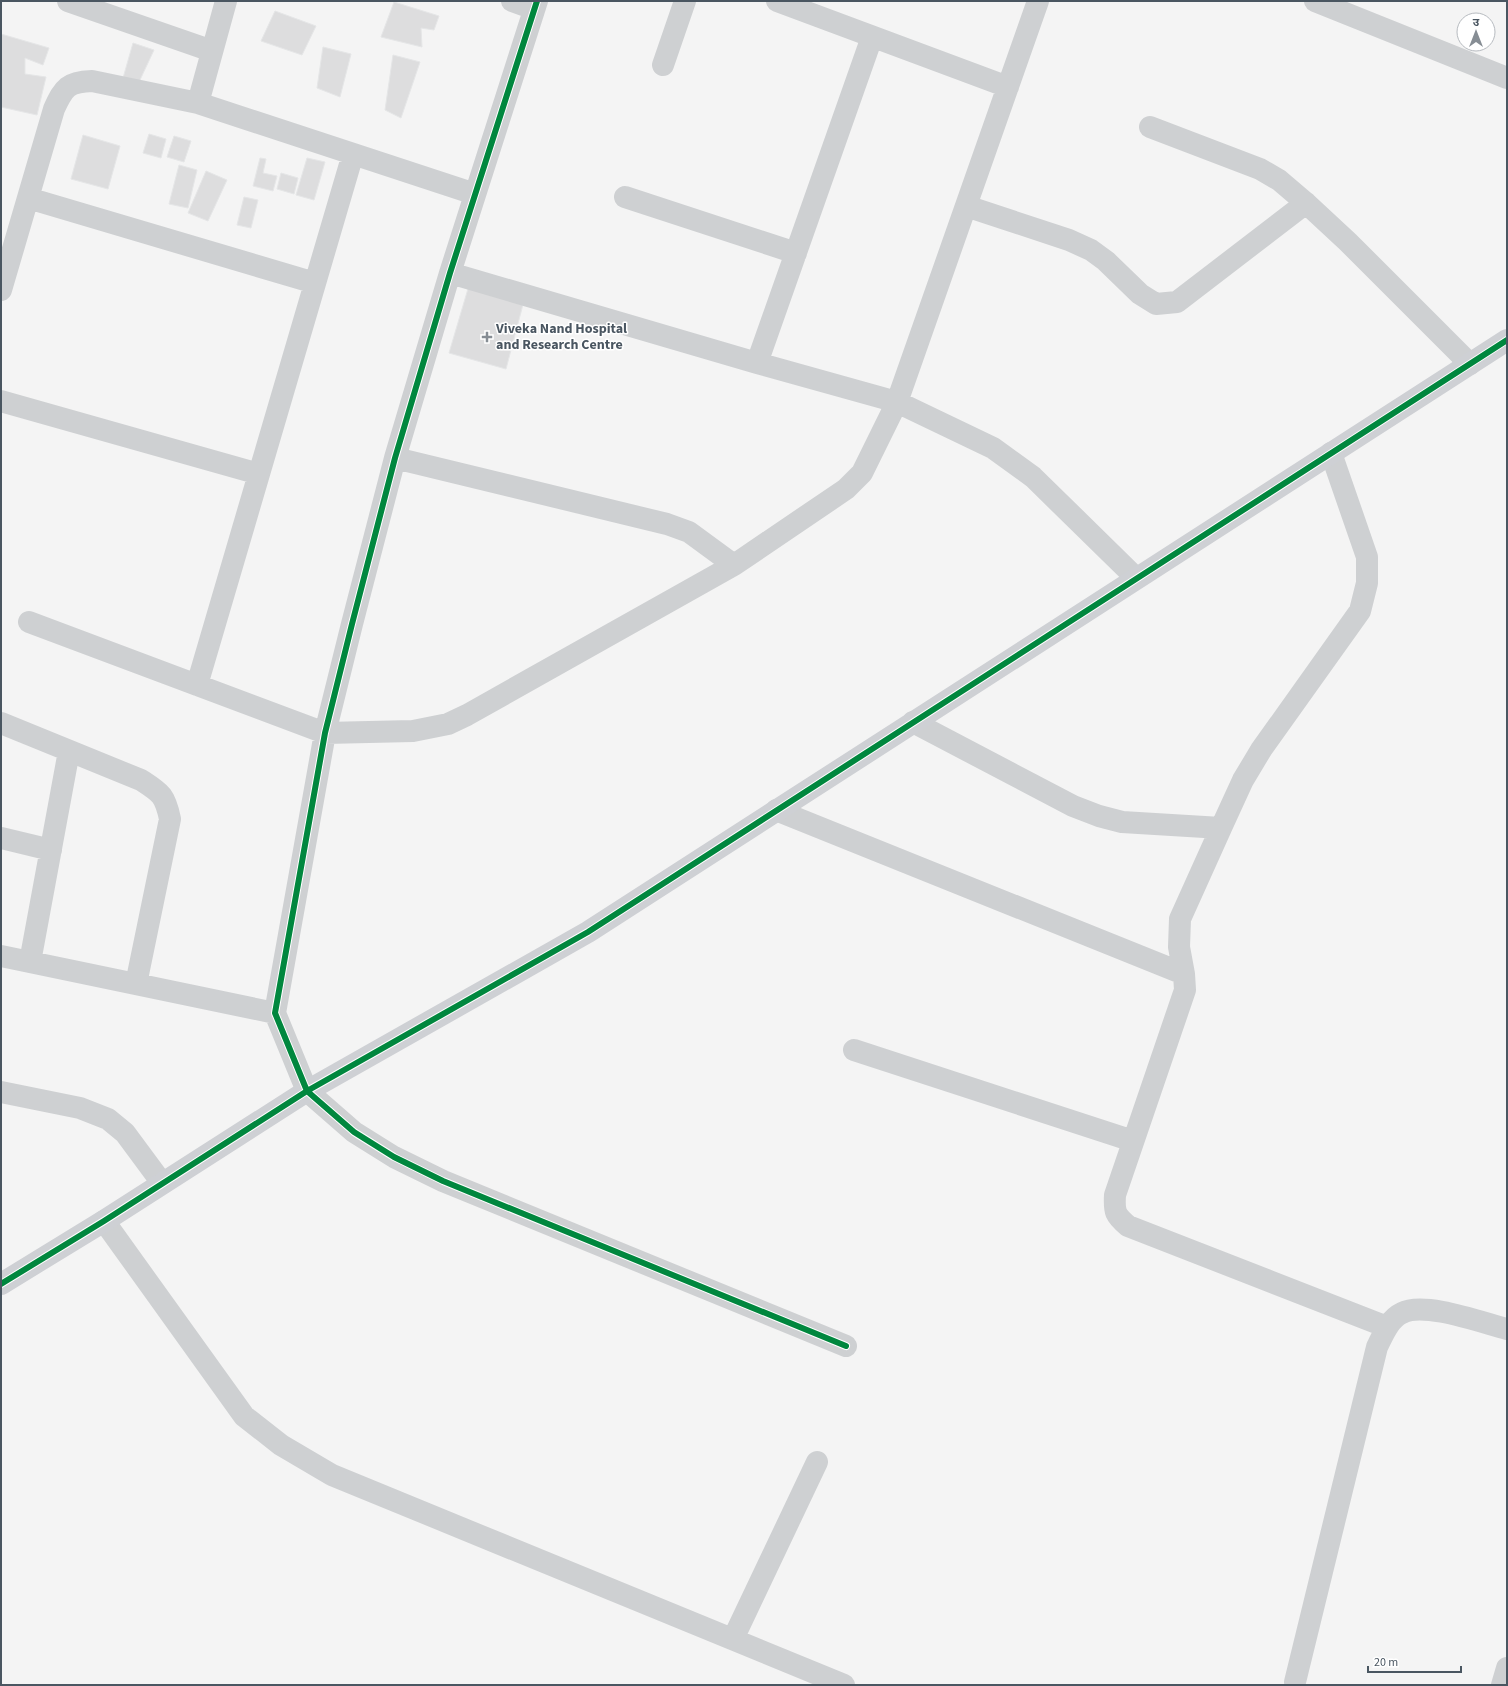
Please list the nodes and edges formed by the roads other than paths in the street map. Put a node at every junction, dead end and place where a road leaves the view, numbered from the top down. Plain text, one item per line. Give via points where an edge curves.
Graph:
1 (68, 1) edge
2 (226, 1) edge
3 (512, 1) edge
4 (685, 1) edge
5 (777, 1) edge
6 (1038, 1) edge
7 (1315, 1) edge
8 (536, 5) edge
9 (872, 37) junction
10 (212, 51) junction
11 (663, 65) dead end
12 (1507, 78) edge
13 (1008, 87) junction
14 (198, 103) junction
15 (1150, 127) dead end
16 (353, 154) junction
17 (475, 194) junction
18 (625, 197) dead end
19 (28, 198) junction
20 (1306, 203) junction
21 (966, 206) junction
22 (796, 253) junction
23 (450, 272) junction
24 (315, 283) junction
25 (1, 290) edge
26 (1507, 340) edge
27 (757, 363) junction
28 (1470, 364) junction
29 (1, 400) edge
30 (897, 402) junction
31 (1331, 453) junction
32 (395, 458) junction
33 (259, 474) junction
34 (734, 565) junction
35 (1136, 578) junction
36 (29, 622) dead end
37 (197, 685) junction
38 (913, 722) junction
39 (1, 723) edge
40 (325, 733) junction
41 (69, 751) junction
42 (776, 810) junction
43 (1221, 828) junction
44 (1, 838) edge
45 (51, 850) junction
46 (1, 956) edge
47 (30, 962) junction
48 (1184, 974) junction
49 (136, 984) junction
50 (275, 1013) junction
51 (854, 1050) dead end
52 (307, 1090) junction
53 (1, 1092) edge
54 (1133, 1141) junction
55 (162, 1183) junction
56 (104, 1221) junction
57 (1, 1284) edge
58 (1387, 1327) junction
59 (1507, 1330) edge
60 (846, 1346) dead end
61 (817, 1462) dead end
62 (734, 1639) junction
63 (1507, 1668) edge
64 (1295, 1682) dead end
65 (844, 1685) edge
66 (1502, 1685) edge

1 - 10 street
2 - 10 street
3 - 8 street
4 - 11 street
5 - 9 street
6 - 13 street
7 - 12 street
8 - 17 street
9 - 13 street
9 - 22 street
10 - 14 street
13 - 21 street
14 - 16 street
14 - 19 street via 92,81 77,82 63,90 54,108
15 - 20 street via 1260,169 1279,180
16 - 17 street
16 - 24 street
17 - 23 street
18 - 22 street
19 - 24 street
19 - 25 street
20 - 21 street via 1177,302 1156,304 1140,294 1091,250 1069,240
20 - 28 street
21 - 30 street
22 - 27 street
23 - 27 street
23 - 32 street
24 - 33 street
26 - 28 street
27 - 30 street
28 - 31 street
29 - 33 street
30 - 34 street via 862,473 846,489
30 - 35 street via 993,448 1034,477
31 - 35 street
31 - 43 street via 1367,557 1367,583 1360,611 1261,750 1243,780
32 - 34 street via 667,524 689,532
32 - 40 street
33 - 37 street
34 - 40 street via 474,712 448,724 413,731
35 - 38 street
36 - 37 street
37 - 40 street
38 - 42 street
38 - 43 street via 1073,806 1099,816 1122,822
39 - 41 street
40 - 50 street
41 - 45 street
41 - 49 street via 141,780 158,790 166,802 170,819
42 - 48 street
42 - 52 street via 588,932
43 - 48 street via 1180,919 1178,947
44 - 45 street
45 - 47 street
46 - 47 street
47 - 49 street
48 - 54 street via 1185,990
49 - 50 street
50 - 52 street
51 - 54 street
52 - 55 street
52 - 60 street via 354,1132 394,1157 443,1181
53 - 55 street via 80,1108 108,1120 125,1133
54 - 58 street via 1115,1195 1114,1208 1118,1217 1128,1226
55 - 56 street
56 - 57 street
56 - 62 street via 244,1416 281,1445 332,1475
58 - 59 street via 1402,1312 1424,1308
58 - 64 street via 1377,1347
61 - 62 street
62 - 65 street
63 - 66 street

